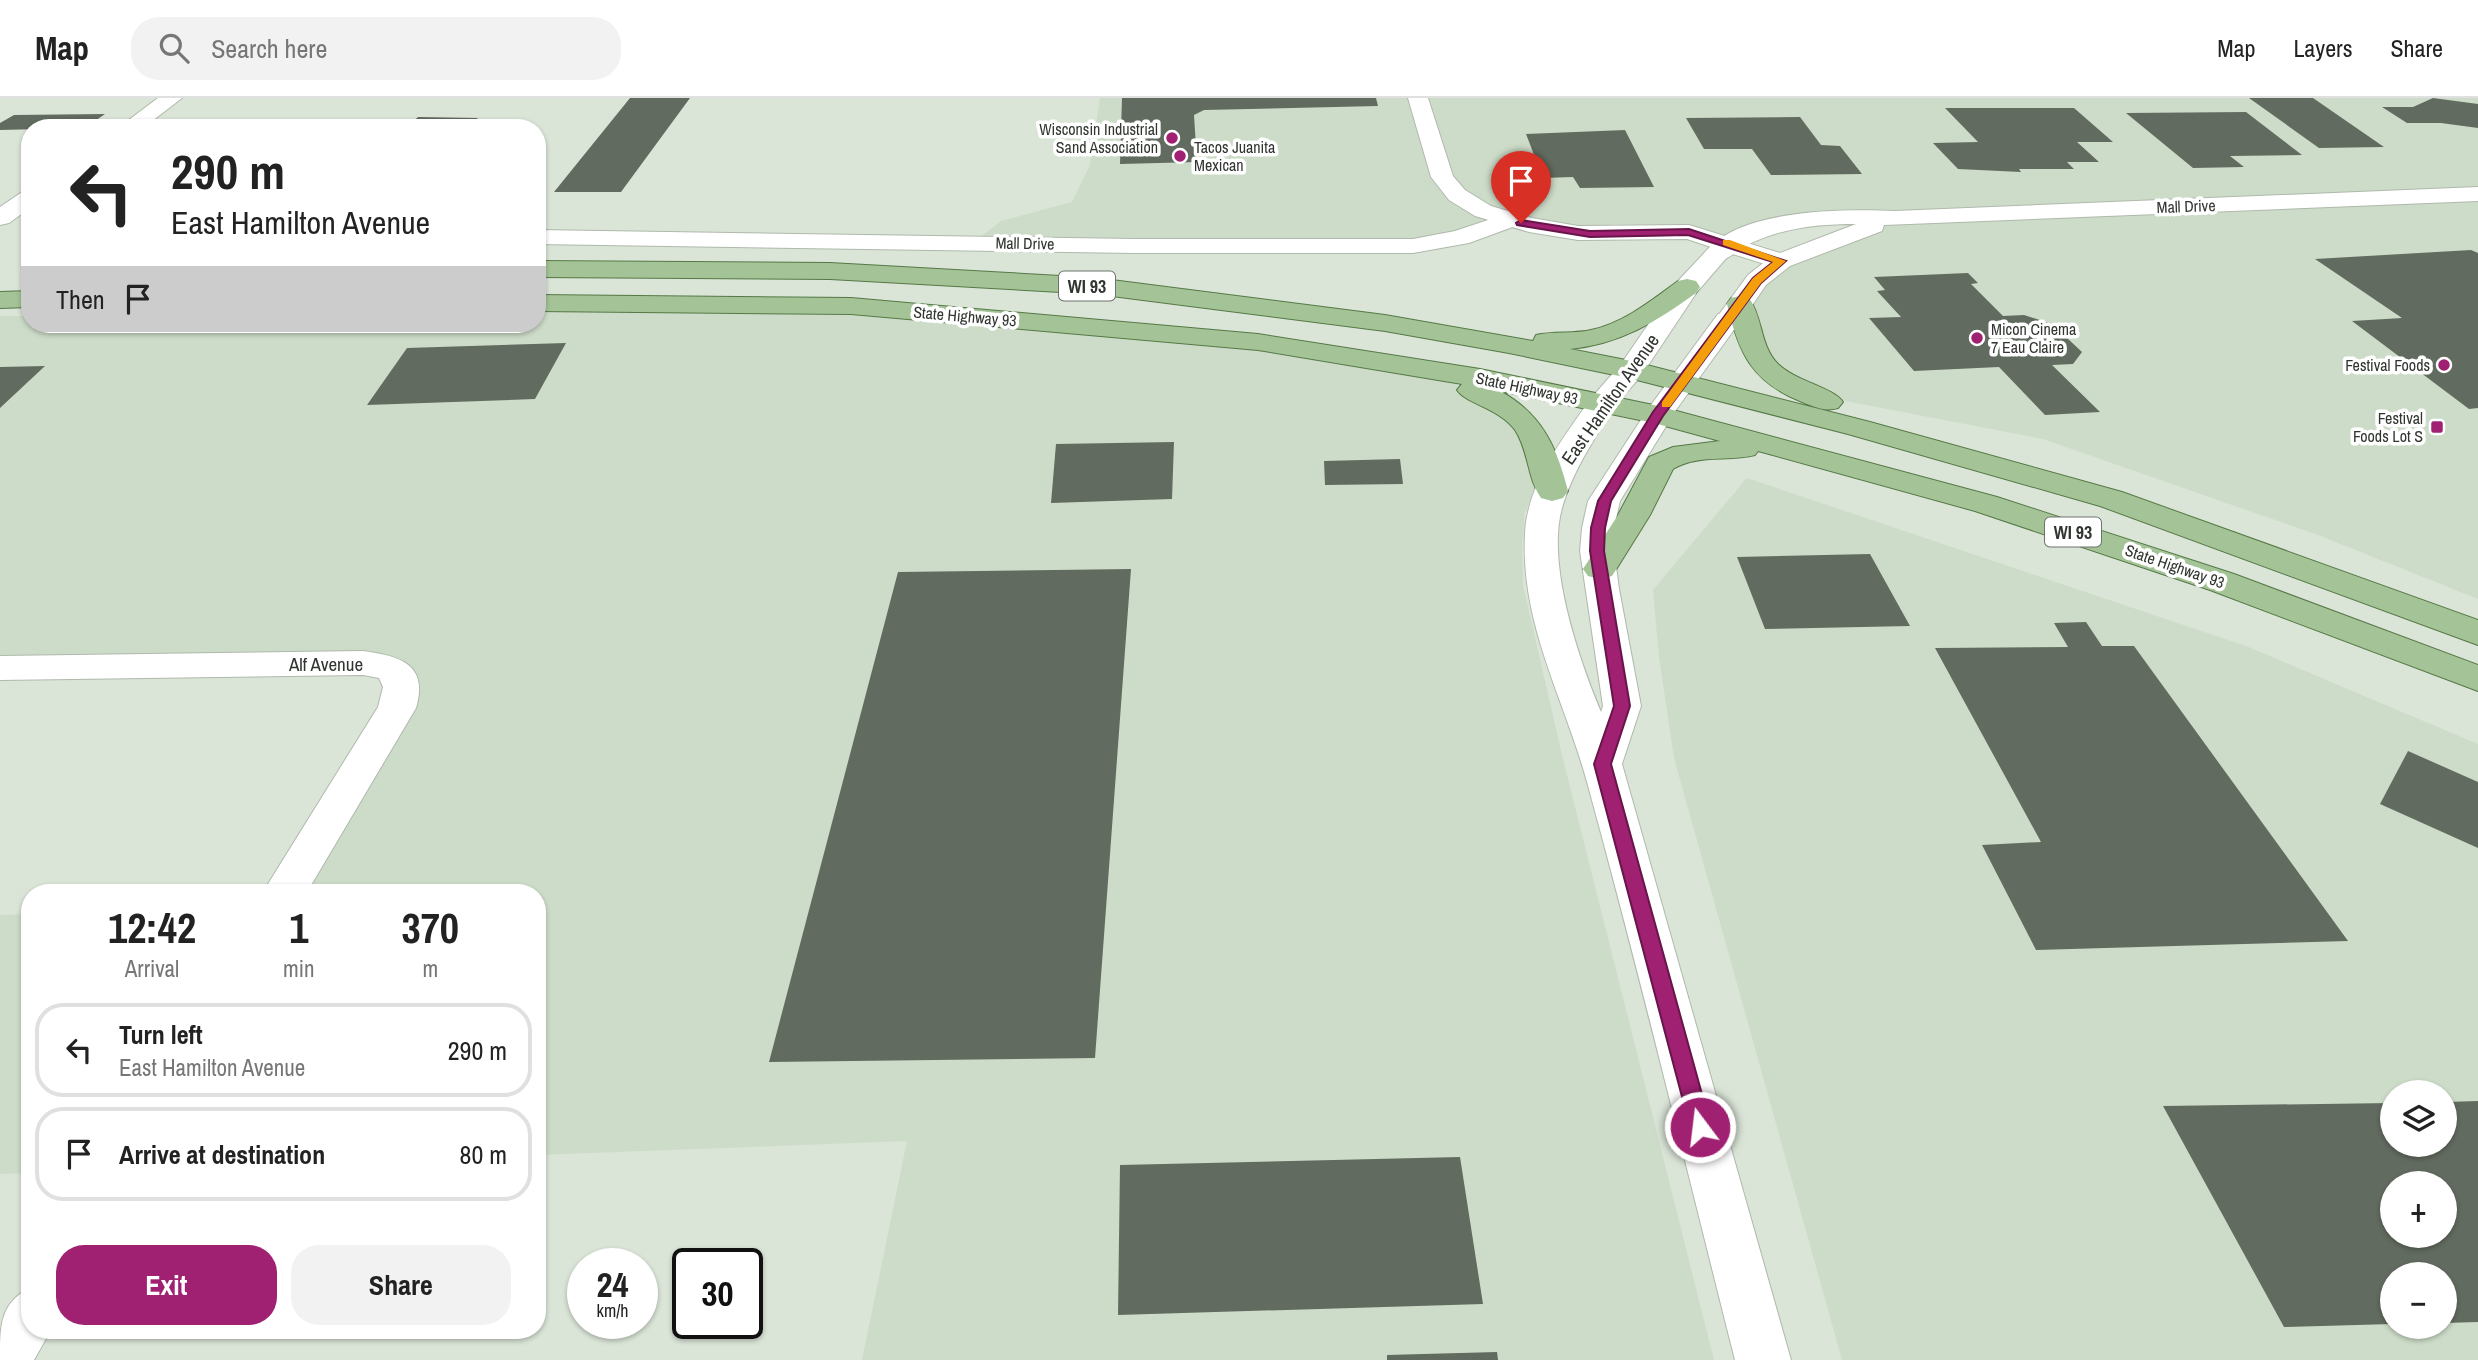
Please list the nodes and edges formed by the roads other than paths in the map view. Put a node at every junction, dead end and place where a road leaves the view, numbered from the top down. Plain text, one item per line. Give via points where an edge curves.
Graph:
1 (172, 98) edge
2 (1418, 98) edge
3 (142, 119) edge
4 (2478, 194) edge
5 (21, 203) edge
6 (0, 218) edge
7 (1895, 218) junction
8 (1508, 220) junction
9 (21, 221) edge
10 (546, 237) edge
11 (1723, 249) junction
12 (1781, 261) junction
13 (546, 271) edge
14 (21, 285) edge
15 (0, 286) edge
16 (1687, 287) junction
17 (21, 299) edge
18 (0, 300) edge
19 (546, 303) edge
20 (1734, 312) junction
21 (0, 316) edge
22 (21, 316) edge
23 (1457, 336) junction
24 (1368, 358) junction
25 (1631, 370) junction
26 (1683, 383) junction
27 (1602, 403) junction
28 (1658, 415) junction
29 (1997, 466) junction
30 (1864, 470) junction
31 (1552, 491) junction
32 (1600, 569) junction
33 (2478, 633) edge
34 (0, 668) edge
35 (2478, 679) edge
36 (1602, 764) junction
37 (290, 884) edge
38 (21, 1330) edge
39 (3, 1360) edge
40 (1763, 1360) edge

1 - 3 street
2 - 8 street via 1445,181 1469,204
4 - 7 street, Mall Drive
5 - 6 street
6 - 9 street
7 - 11 street, Mall Drive via 1812,218 1765,230
7 - 12 street, Mall Drive
8 - 10 street, Mall Drive via 1460,238 1413,246
8 - 11 street via 1578,233 1630,234
11 - 12 street, Mall Drive
11 - 16 street, East Hamilton Avenue
12 - 20 street via 1757,280
13 - 23 main road, State Highway 93 / WI 93 via 830,271 1096,286
14 - 15 main road
16 - 23 main road via 1639,322 1613,334 1556,341
16 - 25 street, East Hamilton Avenue
17 - 18 main road
19 - 24 main road, State Highway 93 / WI 93 via 851,306 1232,339
20 - 26 street
20 - 29 main road via 1751,349 1781,381
21 - 22 main road
23 - 25 main road, State Highway 93 / WI 93
24 - 27 main road, State Highway 93 / WI 93
24 - 31 main road via 1477,391 1509,408 1539,442
25 - 26 main road, State Highway 93 / WI 93
25 - 27 street, East Hamilton Avenue
26 - 28 street
26 - 29 main road, State Highway 93 / WI 93
27 - 28 main road, State Highway 93 / WI 93
27 - 31 street, East Hamilton Avenue
28 - 30 main road, State Highway 93 / WI 93
28 - 32 street via 1604,501 1598,528
29 - 33 main road, State Highway 93 / WI 93 via 2124,503
30 - 32 main road via 1742,449 1673,456 1660,464
30 - 35 main road, State Highway 93 / WI 93 via 2099,540
31 - 36 street, East Hamilton Avenue via 1541,547 1546,586 1563,665
32 - 36 street via 1622,706
34 - 37 street, Alf Avenue via 363,663 386,666 400,676 404,689 397,708
36 - 40 street, East Hamilton Avenue
38 - 39 street

